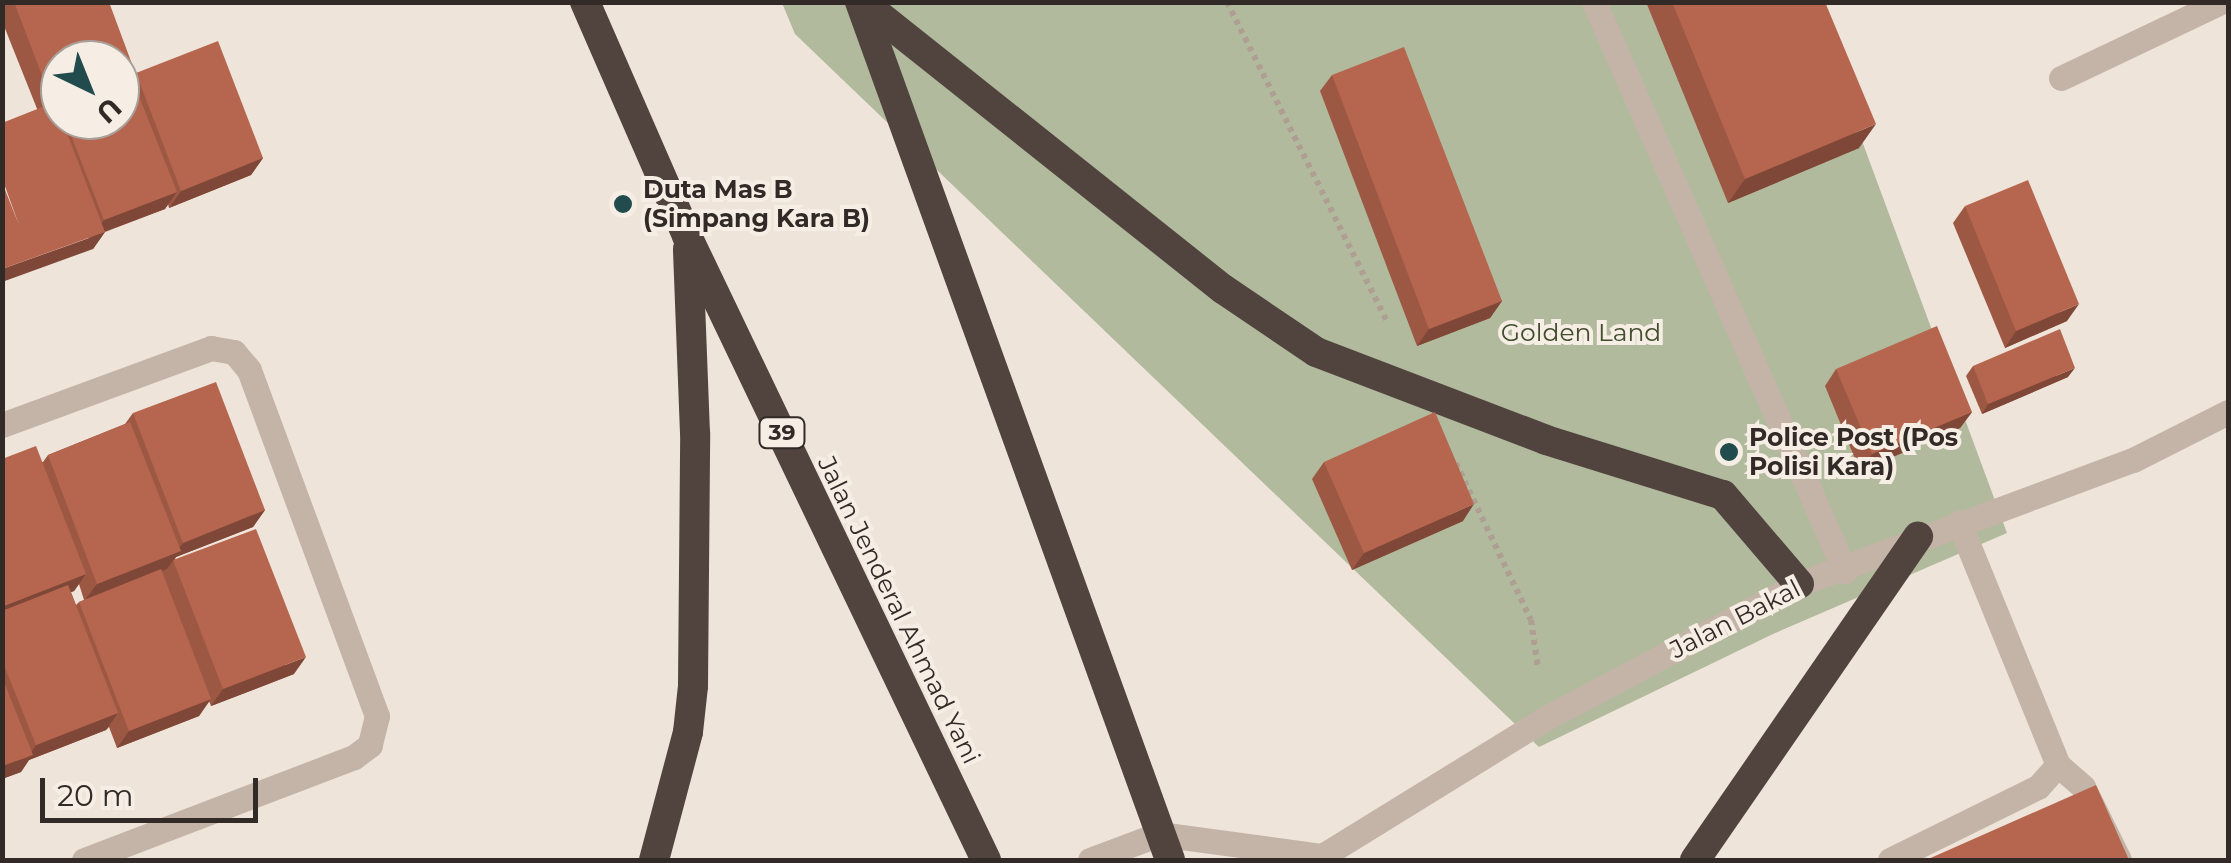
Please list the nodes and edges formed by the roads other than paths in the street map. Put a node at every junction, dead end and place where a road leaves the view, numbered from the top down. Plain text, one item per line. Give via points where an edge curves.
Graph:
1 (585, 2) edge
2 (861, 2) edge
3 (1594, 2) edge
4 (2221, 2) edge
5 (2061, 78) dead end
6 (687, 236) junction
7 (2228, 412) edge
8 (2, 425) edge
9 (1958, 522) junction
10 (1918, 537) junction
11 (1845, 571) junction
12 (1799, 584) junction
13 (2058, 765) junction
14 (1164, 847) edge
15 (1318, 858) edge
16 (84, 860) edge
17 (654, 860) edge
18 (986, 860) edge
19 (1090, 860) edge
20 (1695, 860) edge
21 (1890, 860) edge
22 (2118, 860) edge

1 - 6 highway, Jalan Jenderal Ahmad Yani / 39
2 - 12 highway via 1223,289 1316,352 1546,440 1723,495
2 - 14 highway
3 - 11 street
4 - 5 street
6 - 17 highway via 695,433 693,686 688,732
6 - 18 highway, Jalan Jenderal Ahmad Yani / 39
7 - 9 street, Jalan Bakal via 2134,460
8 - 16 street via 210,348 234,352 249,370 377,716 370,745 354,758
9 - 10 street, Jalan Bakal
9 - 13 street
10 - 11 street, Jalan Bakal
10 - 20 highway
11 - 12 street, Jalan Bakal
12 - 15 street, Jalan Bakal via 1546,718
13 - 21 street via 2038,787
13 - 22 street via 2082,786
14 - 15 street
14 - 19 street

